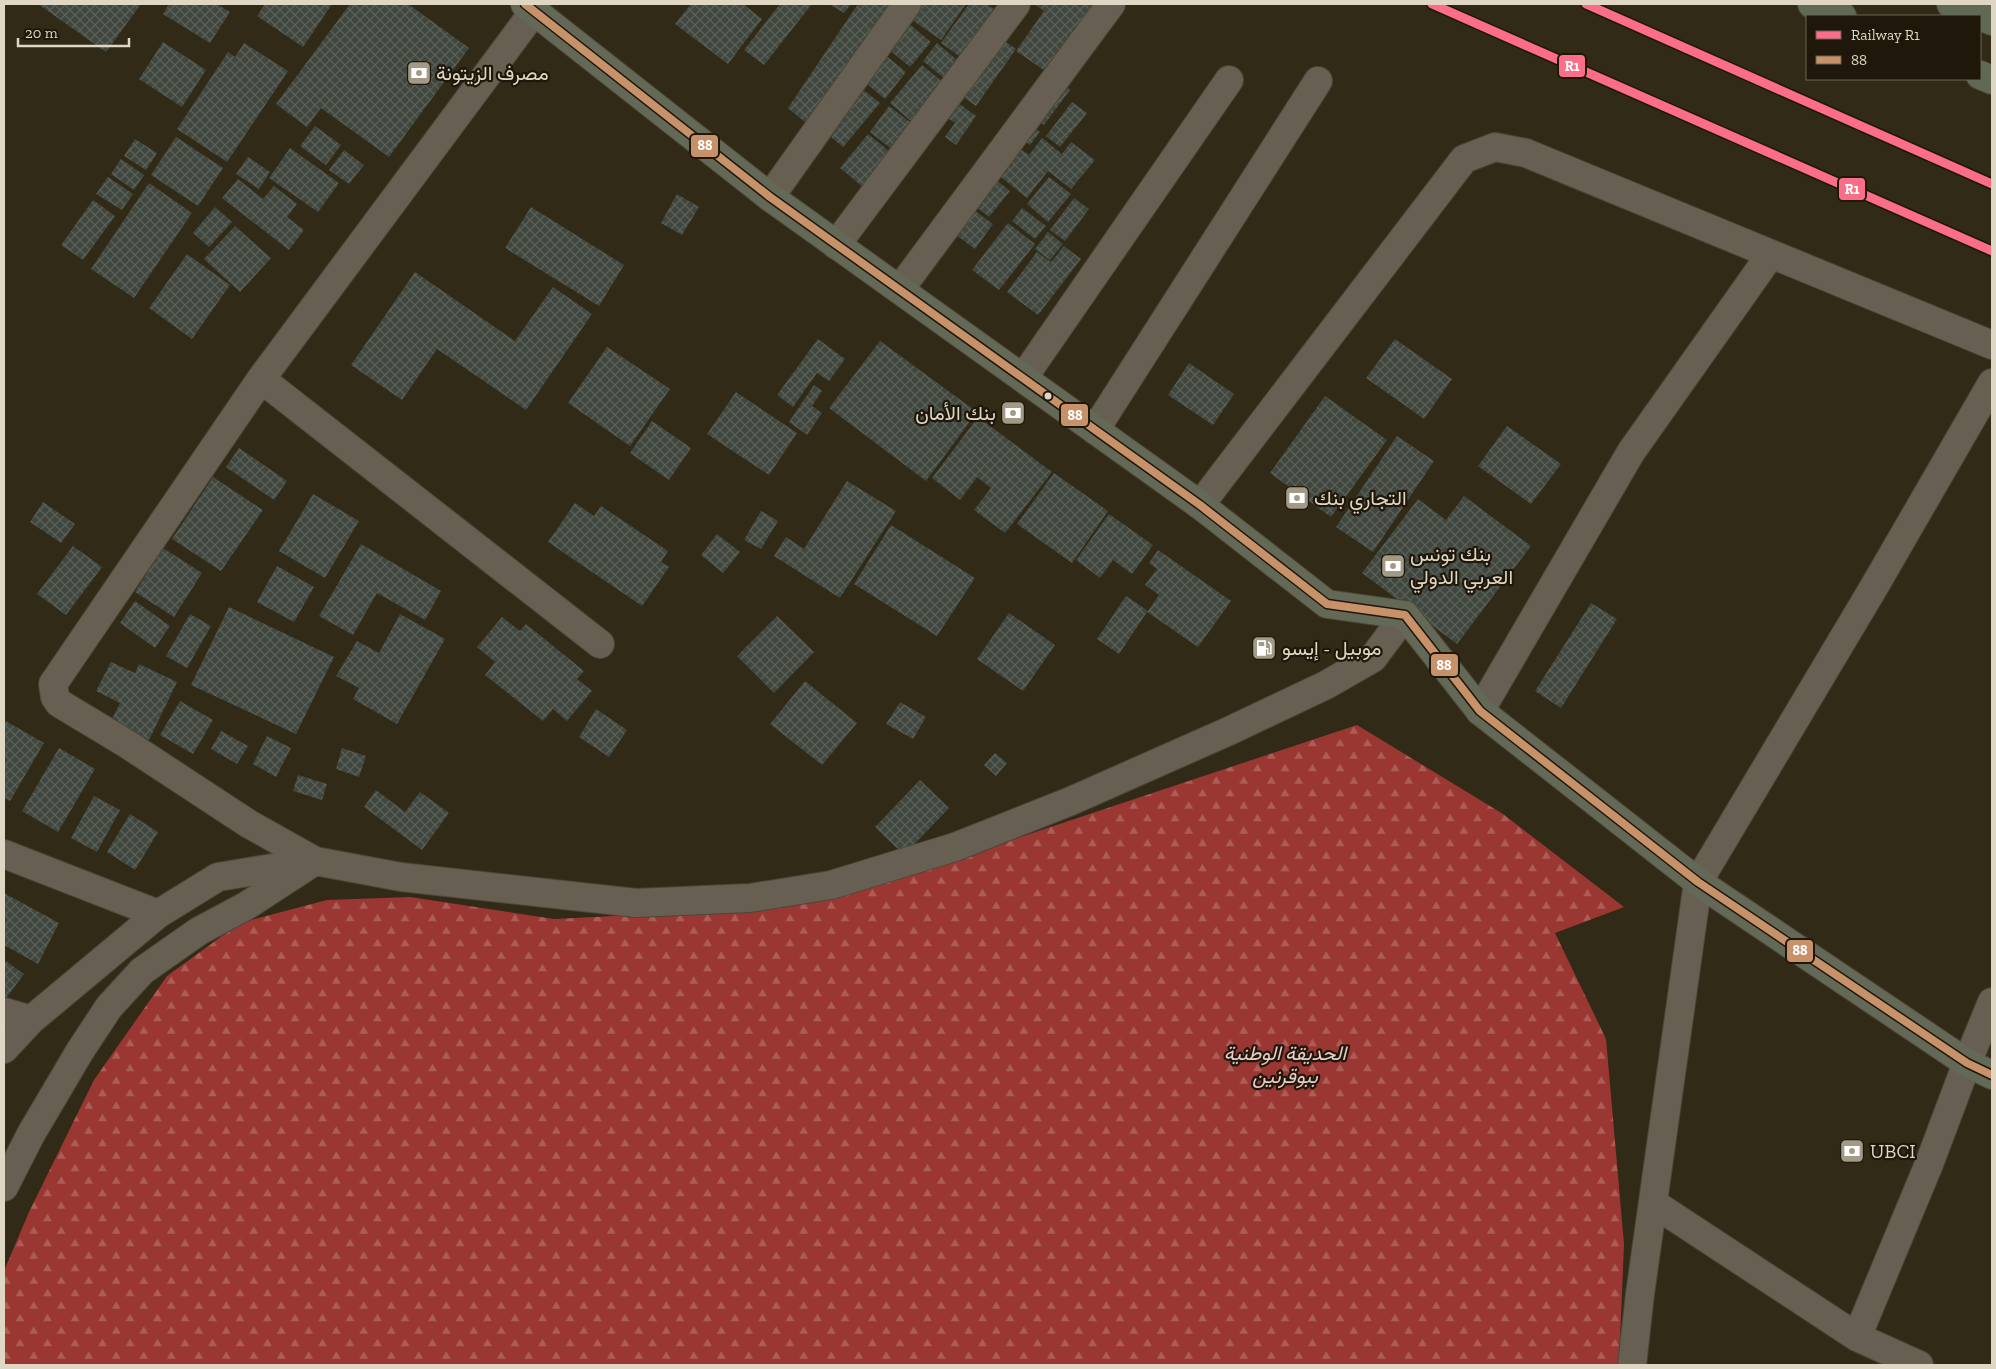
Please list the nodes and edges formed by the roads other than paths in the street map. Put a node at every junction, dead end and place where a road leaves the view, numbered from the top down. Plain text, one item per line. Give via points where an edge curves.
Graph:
1 (907, 4) edge
2 (1016, 4) edge
3 (1111, 4) edge
4 (1812, 4) edge
5 (1951, 4) edge
6 (530, 7) edge
7 (1840, 15) edge
8 (1976, 15) edge
9 (1229, 80) dead end
10 (1318, 81) dead end
11 (770, 197) junction
12 (836, 245) junction
13 (1771, 254) junction
14 (900, 289) junction
15 (1992, 345) edge
16 (1023, 378) junction
17 (261, 379) junction
18 (1992, 383) edge
19 (1095, 430) junction
20 (1200, 505) junction
21 (1405, 615) junction
22 (600, 644) dead end
23 (1480, 711) junction
24 (4, 854) edge
25 (314, 861) junction
26 (1698, 882) junction
27 (158, 914) junction
28 (1992, 1002) edge
29 (4, 1012) edge
30 (31, 1020) junction
31 (4, 1049) edge
32 (1967, 1063) junction
33 (1992, 1075) edge
34 (4, 1187) edge
35 (1654, 1203) junction
36 (1857, 1337) junction
37 (1632, 1365) edge
38 (1919, 1365) edge

1 - 11 street
2 - 12 street
3 - 14 street
4 - 7 highway
5 - 8 highway
6 - 11 main road
6 - 17 street
9 - 16 street
10 - 19 street
11 - 12 main road
12 - 14 main road
13 - 15 street
13 - 20 street via 1526,153 1495,147 1464,159
13 - 23 street via 1631,452
14 - 16 main road
16 - 19 main road
17 - 22 street
17 - 25 street via 68,661 53,684 53,691 59,703 249,824
18 - 26 street
19 - 20 main road
20 - 21 main road via 1327,604
21 - 23 main road
21 - 25 street via 1373,658 1317,689 1071,801 955,847 830,885 750,898 636,903 401,877
23 - 26 main road
24 - 27 street
25 - 27 street via 218,878
25 - 34 street via 246,906 199,931 142,971 109,1007 80,1051
26 - 32 main road
26 - 35 street
27 - 30 street
28 - 32 street
29 - 30 street
30 - 31 street
32 - 33 main road
32 - 36 street
35 - 36 street
35 - 37 street
36 - 38 street

